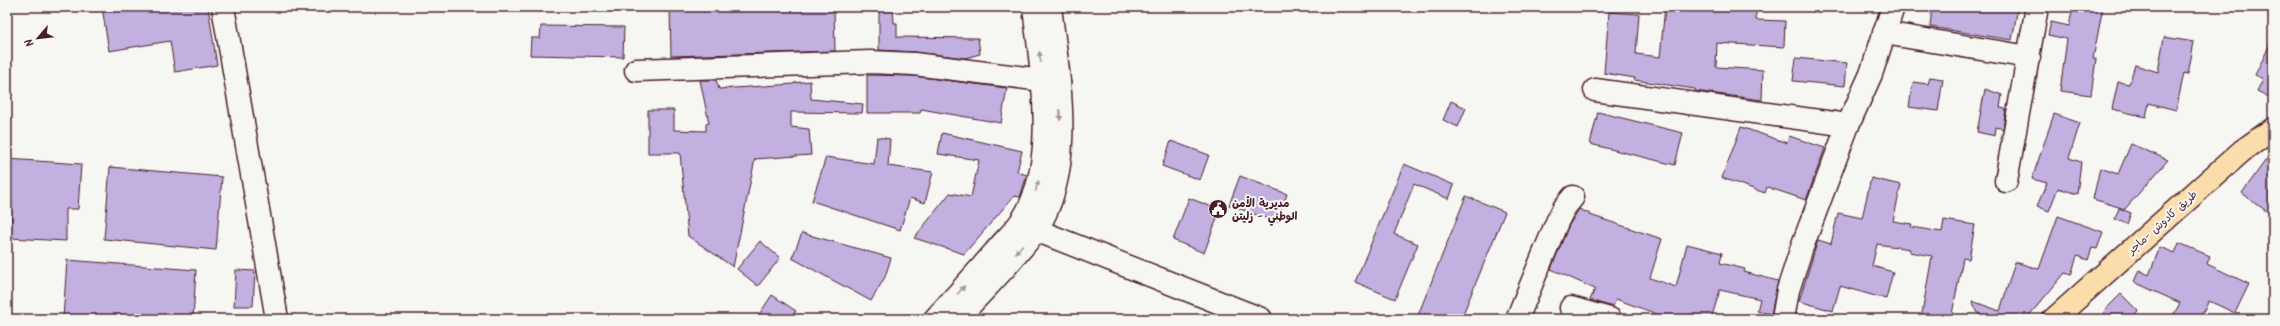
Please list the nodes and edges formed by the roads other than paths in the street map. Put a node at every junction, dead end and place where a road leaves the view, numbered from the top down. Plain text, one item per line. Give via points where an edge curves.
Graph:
1 (223, 7) edge
2 (1034, 7) edge
3 (1050, 7) edge
4 (1893, 7) edge
5 (2037, 7) edge
6 (1884, 33) junction
7 (2029, 57) junction
8 (636, 70) dead end
9 (1051, 81) junction
10 (1595, 90) dead end
11 (1848, 125) junction
12 (2273, 129) edge
13 (2006, 181) dead end
14 (1573, 197) dead end
15 (1028, 226) junction
16 (1571, 308) dead end
17 (277, 319) edge
18 (935, 319) edge
19 (958, 319) edge
20 (1260, 319) edge
21 (1517, 319) edge
22 (1610, 319) edge
23 (1783, 319) edge
24 (2054, 319) edge

1 - 17 street
9 -> 2 street
3 - 9 street
4 - 6 street
5 - 7 street
6 - 7 street
6 - 11 street via 1871,74
7 - 13 street
8 - 9 street via 870,62 914,64
9 - 15 street via 1044,156
10 - 11 street
11 - 23 street via 1788,290
12 - 24 highway, طريق كادوش -ماجر via 2242,151
14 - 21 street via 1557,222
18 -> 15 street
15 -> 19 street
15 - 20 street
16 - 22 street

